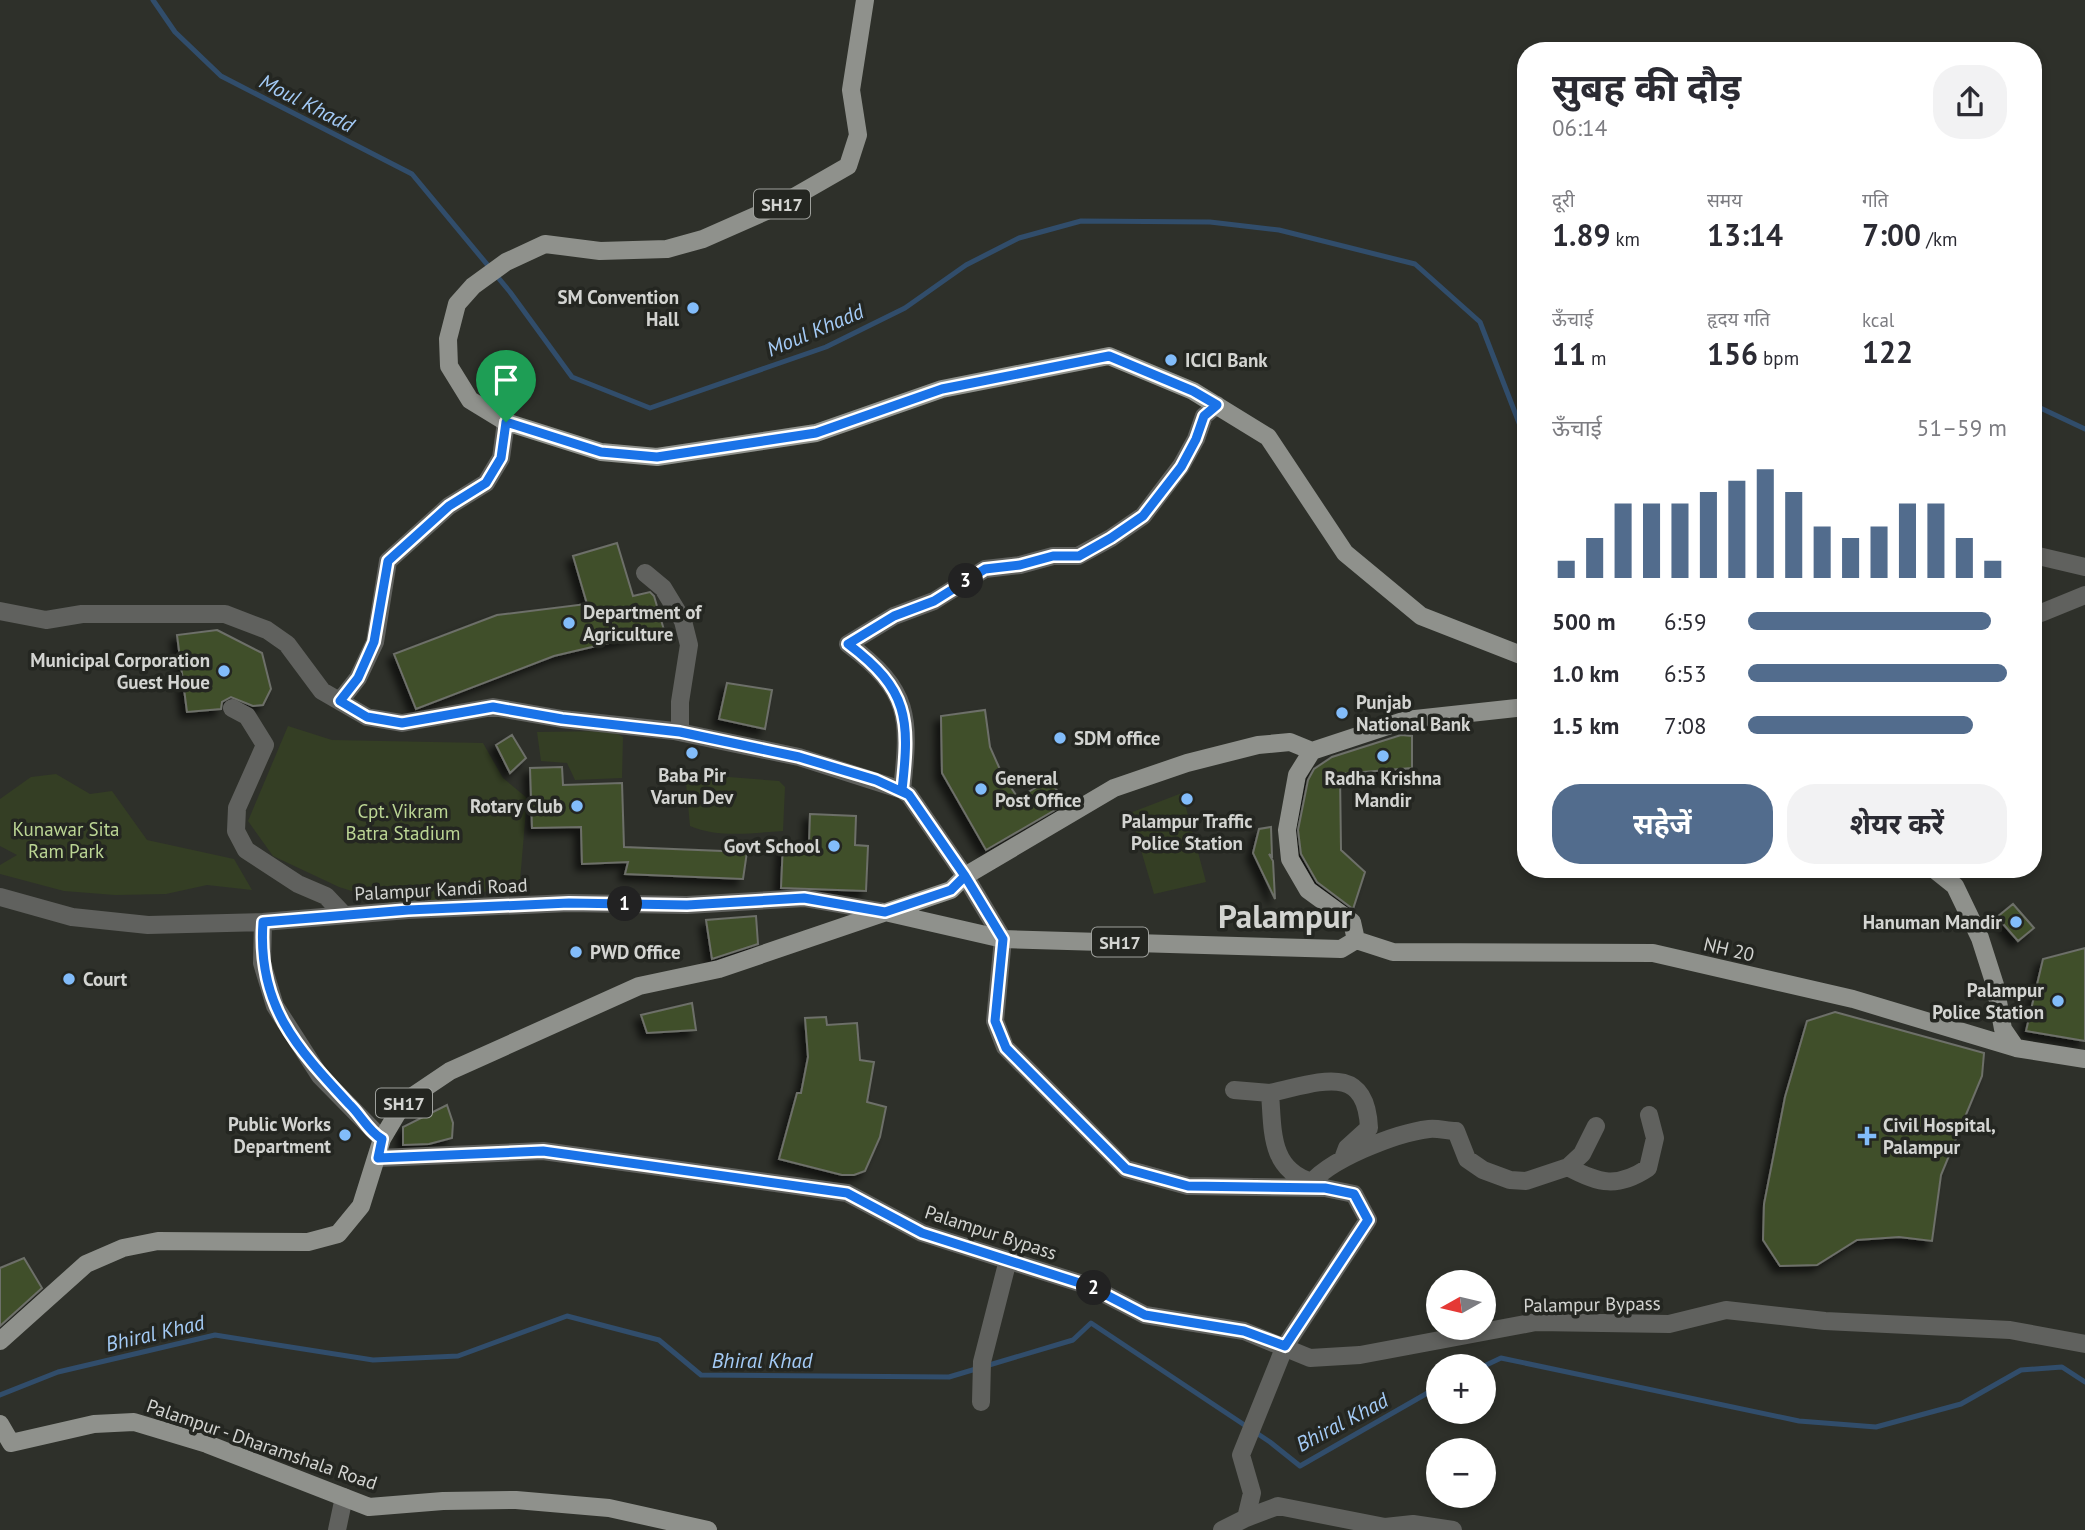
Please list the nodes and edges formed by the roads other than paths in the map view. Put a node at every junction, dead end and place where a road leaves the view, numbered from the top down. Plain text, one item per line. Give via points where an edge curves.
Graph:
1 (865, 0) edge
2 (1217, 405) junction
3 (506, 422) junction
4 (2042, 557) edge
5 (2085, 567) edge
6 (645, 573) dead end
7 (2085, 595) edge
8 (0, 611) edge
9 (2042, 613) edge
10 (1517, 653) edge
11 (340, 701) junction
12 (232, 708) dead end
13 (1517, 708) edge
14 (680, 732) junction
15 (1312, 751) junction
16 (902, 790) junction
17 (965, 876) junction
18 (1945, 878) edge
19 (0, 897) edge
20 (885, 912) junction
21 (344, 915) junction
22 (263, 922) junction
23 (1003, 939) junction
24 (1356, 940) junction
25 (2016, 1048) junction
26 (2085, 1059) edge
27 (1234, 1090) dead end
28 (1270, 1093) junction
29 (1648, 1115) dead end
30 (1596, 1126) dead end
31 (382, 1139) junction
32 (378, 1158) junction
33 (1341, 1163) junction
34 (1569, 1167) junction
35 (1310, 1184) junction
36 (1007, 1260) junction
37 (0, 1341) edge
38 (2085, 1344) edge
39 (1285, 1346) junction
40 (981, 1402) dead end
41 (0, 1424) edge
42 (5, 1446) edge
43 (344, 1497) junction
44 (1246, 1518) junction
45 (337, 1530) edge
46 (709, 1530) edge
47 (1222, 1530) edge
48 (1453, 1530) edge

1 - 3 main road, SH17 via 850,90 858,135 848,166 780,205 667,250 600,251 545,244 506,262 457,304 448,339 449,366 470,400
2 - 3 main road, SH17 via 1109,356 942,389 816,433 657,457 601,452
2 - 10 main road, SH17 via 1268,437 1345,553 1421,615
2 - 16 street via 1204,416 1181,467 1143,516 1111,538 1079,556 1053,556 985,569 934,601 894,616 848,644 873,662 899,697 908,733
3 - 11 street via 501,458 486,483 449,506 388,561 374,642 358,678
4 - 5 street
6 - 14 street via 663,588 683,621 690,645
7 - 9 street
8 - 11 street via 46,620 82,614 225,614 268,630 287,644 322,691
11 - 14 street via 367,717 402,723 493,707
12 - 21 street via 247,716 265,745 237,808 236,831 246,850 298,884 326,896
13 - 15 main road via 1406,720
14 - 16 street via 799,757
15 - 17 main road, SH17 via 1290,743 1258,745 1114,788
15 - 24 main road via 1297,775 1287,830 1290,859 1308,890 1352,922
16 - 17 street
17 - 20 main road, SH17 via 951,890
17 - 23 street
18 - 25 main road via 1955,886 1980,938 2003,1028
19 - 22 street, Palampur Kandi Road via 72,917 148,925
20 - 21 street, Palampur Kandi Road via 804,898 687,905 569,903
20 - 23 main road, SH17
20 - 31 main road, SH17 via 719,970 639,986 450,1071 404,1102
21 - 22 street, Palampur Kandi Road
22 - 31 street via 262,964 275,1006 320,1076
23 - 24 main road, SH17 via 1341,949
23 - 35 street via 995,1021 1006,1048 1126,1169 1188,1186
24 - 25 main road, NH 20 via 1393,951 1653,953 1853,999
25 - 26 main road, NH 20
27 - 28 street
28 - 33 street via 1347,1082 1359,1088 1368,1106 1369,1128 1347,1148
28 - 35 street via 1271,1134 1283,1164
29 - 34 street via 1655,1138 1653,1156 1642,1172 1621,1182 1596,1180
30 - 34 street via 1582,1154
31 - 32 main road, SH17
32 - 36 street, Palampur Bypass via 543,1151 847,1193 922,1233
32 - 37 main road, SH17 via 360,1206 338,1234 308,1242 158,1241 123,1248 86,1264
33 - 34 street via 1375,1146 1432,1129 1456,1131 1467,1159 1510,1180 1525,1181
33 - 35 street via 1316,1175
35 - 39 street via 1354,1194 1368,1220
36 - 39 street, Palampur Bypass via 1089,1286 1145,1315 1244,1331
36 - 40 street via 982,1362
38 - 39 street, Palampur Bypass via 2010,1330 1825,1321 1726,1310 1669,1324 1536,1322 1360,1355 1310,1358
39 - 44 street via 1241,1455 1252,1493
41 - 42 main road
42 - 43 main road, Palampur - Dharamshala Road via 94,1424 134,1422 207,1444
43 - 45 street
43 - 46 main road, Palampur - Dharamshala Road via 369,1507 516,1500 582,1505
44 - 47 street
44 - 48 street via 1278,1506 1385,1527 1413,1524

